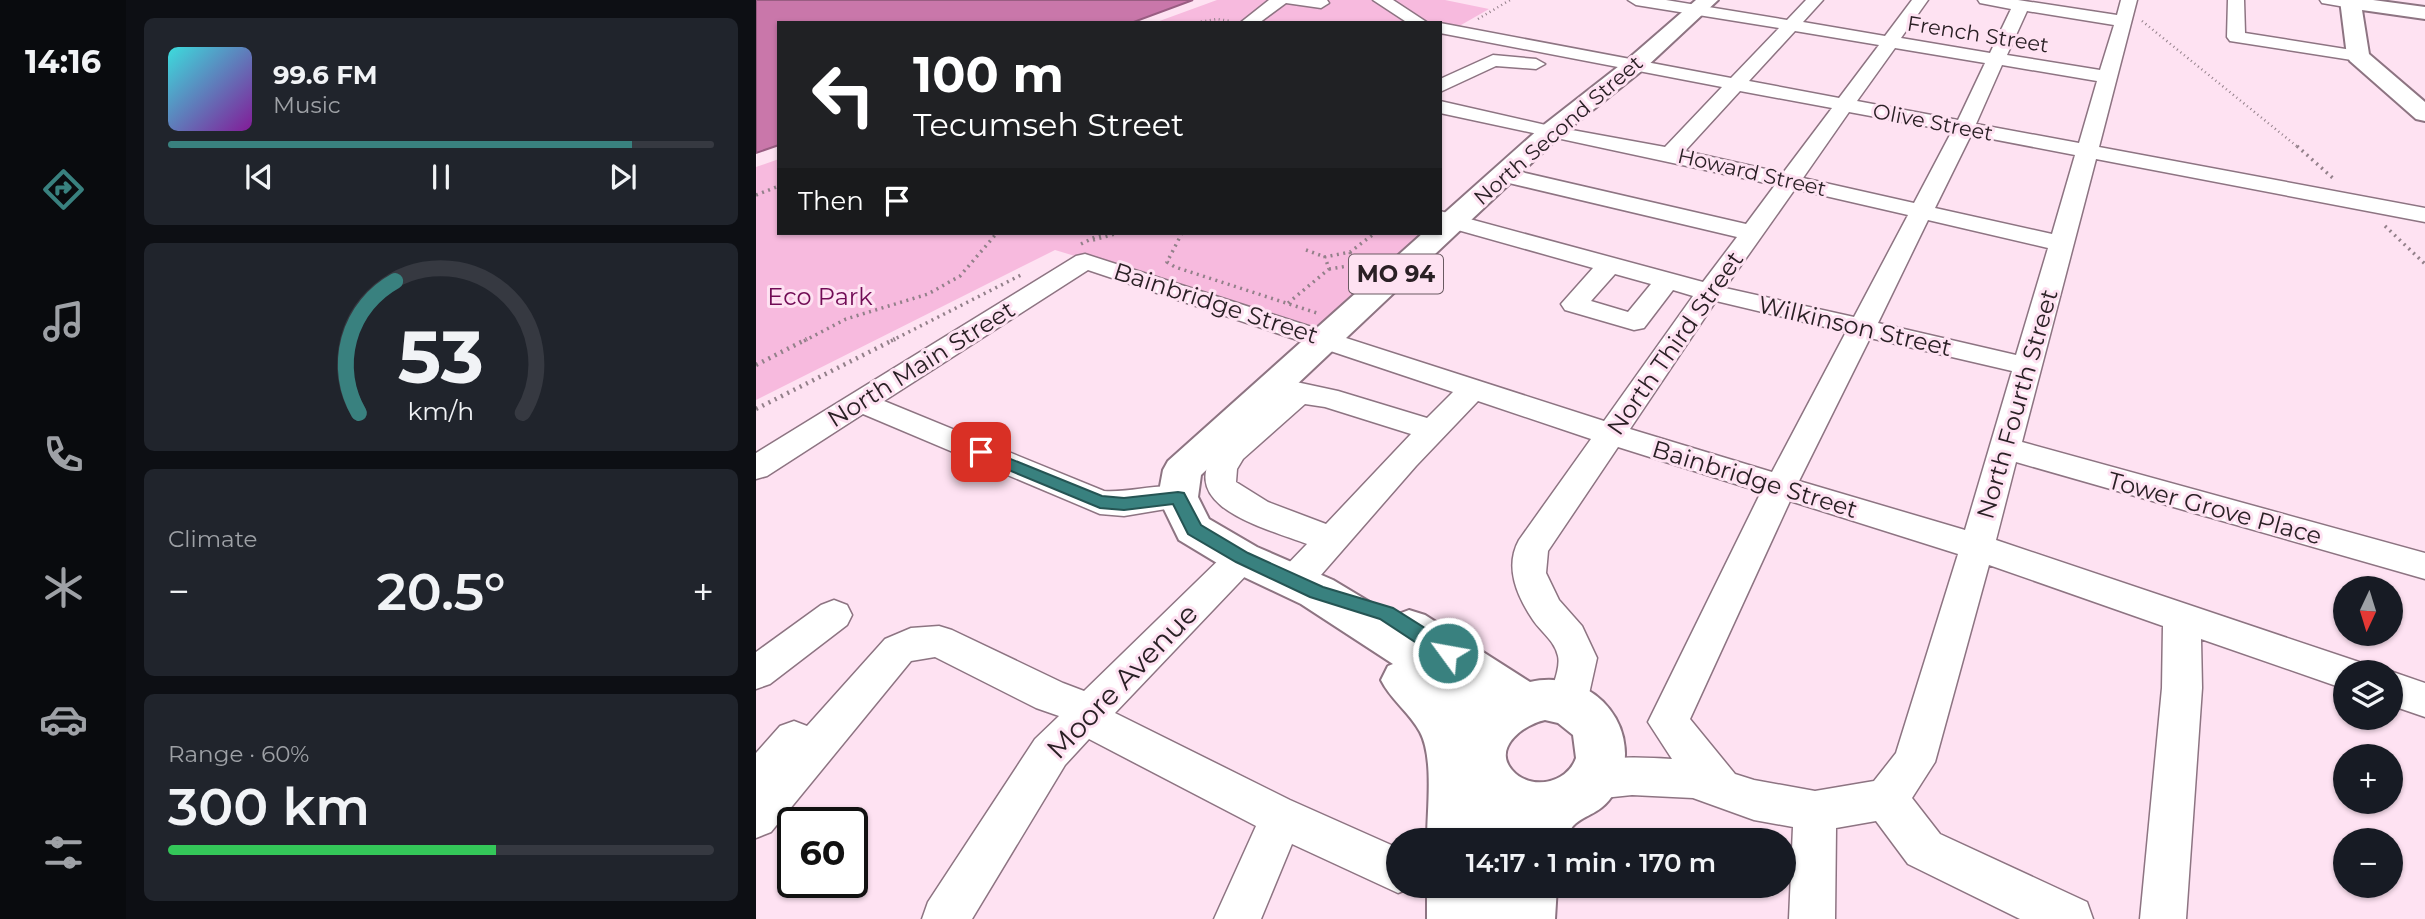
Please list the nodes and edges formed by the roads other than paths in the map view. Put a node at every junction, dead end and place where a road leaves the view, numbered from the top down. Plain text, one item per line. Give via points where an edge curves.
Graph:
1 (1280, 0) edge
2 (1292, 0) edge
3 (1381, 0) edge
4 (1636, 0) edge
5 (1815, 0) edge
6 (1920, 0) edge
7 (1986, 0) edge
8 (2129, 0) edge
9 (2236, 0) edge
10 (2328, 0) edge
11 (2351, 1) edge
12 (1321, 3) dead end
13 (1702, 5) edge
14 (2021, 6) junction
15 (2425, 13) edge
16 (2129, 20) junction
17 (1251, 21) edge
18 (1417, 21) edge
19 (1791, 26) junction
20 (1442, 28) edge
21 (1888, 43) junction
22 (2358, 56) junction
23 (1994, 60) junction
24 (1626, 72) junction
25 (2106, 77) junction
26 (1738, 84) junction
27 (1442, 85) edge
28 (1845, 105) junction
29 (1445, 113) edge
30 (2425, 114) edge
31 (1964, 128) junction
32 (1550, 132) junction
33 (1671, 154) junction
34 (2085, 163) junction
35 (1504, 175) junction
36 (1791, 180) junction
37 (1920, 211) junction
38 (2425, 215) edge
39 (1447, 220) edge
40 (1752, 233) junction
41 (1430, 235) edge
42 (2062, 244) junction
43 (1083, 249) joint
44 (1610, 264) junction
45 (1668, 280) junction
46 (1709, 292) junction
47 (1325, 327) junction
48 (1861, 327) junction
49 (2028, 366) junction
50 (1474, 388) junction
51 (1285, 390) junction
52 (862, 403) junction
53 (1433, 430) junction
54 (1610, 435) junction
55 (1231, 438) junction
56 (756, 440) edge
57 (788, 447) junction
58 (2005, 448) junction
59 (756, 468) edge
60 (1780, 487) junction
61 (1178, 498) junction
62 (1333, 540) junction
63 (1977, 547) junction
64 (1242, 558) junction
65 (2425, 566) edge
66 (1306, 586) junction
67 (834, 615) dead end
68 (2182, 617) junction
69 (884, 636) dead end
70 (2333, 669) edge
71 (756, 673) edge
72 (2403, 692) edge
73 (2425, 700) edge
74 (1086, 713) junction
75 (1507, 721) junction
76 (756, 783) edge
77 (1496, 789) junction
78 (1721, 789) junction
79 (1886, 799) junction
80 (1561, 808) edge
81 (1815, 811) junction
82 (1282, 817) junction
83 (756, 818) edge
84 (1459, 828) edge
85 (1494, 828) edge
86 (1386, 865) edge
87 (1455, 898) edge
88 (1492, 898) edge
89 (1528, 898) edge
90 (945, 919) edge
91 (1237, 919) edge
92 (1456, 919) edge
93 (1491, 919) edge
94 (1526, 919) edge
95 (1812, 919) edge
96 (2070, 919) edge
97 (2163, 919) edge

1 - 17 street
2 - 12 street
3 - 18 street
4 - 13 street, French Street
5 - 19 street
6 - 21 street, North Third Street
7 - 14 street
8 - 16 street, North Fourth Street
9 - 22 street via 2236,37
10 - 11 street
11 - 15 main road
11 - 22 main road
13 - 19 street, French Street
13 - 24 main road, North Second Street / MO 94
14 - 16 street
14 - 23 street
16 - 25 street, North Fourth Street
19 - 21 street, French Street
19 - 26 street
20 - 24 street, Olive Street
21 - 23 street, French Street
21 - 28 street, North Third Street
22 - 30 main road
23 - 25 street, French Street
23 - 31 street
24 - 26 street, Olive Street
24 - 27 street via 1493,60
24 - 32 main road, North Second Street / MO 94
25 - 34 street, North Fourth Street
26 - 28 street, Olive Street
26 - 33 street
28 - 31 street, Olive Street
28 - 36 street, North Third Street
29 - 32 street, Howard Street
31 - 34 street, Olive Street
31 - 37 street
32 - 33 street, Howard Street
32 - 35 main road, North Second Street / MO 94
33 - 36 street, Howard Street
34 - 38 street via 2155,163
34 - 42 street, North Fourth Street
35 - 39 main road, North Second Street / MO 94
35 - 40 street
36 - 37 street, Howard Street
36 - 40 street, North Third Street
37 - 42 street, Howard Street
37 - 48 street
39 - 44 street, Wilkinson Street
40 - 46 street, North Third Street
41 - 47 main road, North Second Street / MO 94
42 - 49 street, North Fourth Street
43 - 47 street, Bainbridge Street via 1248,314
43 - 52 street, North Main Street
44 - 45 street, Wilkinson Street
44 - 45 street via 1574,303 1634,321
45 - 46 street, Wilkinson Street
46 - 48 street, Wilkinson Street
46 - 54 street, North Third Street
47 - 50 street, Bainbridge Street
47 - 51 main road, North Second Street / MO 94
48 - 49 street, Wilkinson Street
48 - 60 street
49 - 58 street, North Fourth Street
50 - 53 street
50 - 54 street, Bainbridge Street
51 - 53 street
51 - 55 main road, North Second Street / MO 94
52 - 57 street, North Main Street
52 - 61 street via 1100,502
53 - 62 street
54 - 60 street, Bainbridge Street
54 - 75 street, North Third Street via 1531,549 1528,573 1578,659
55 - 61 main road, North Second Street / MO 94 via 1182,470
55 - 62 street via 1220,477 1223,491 1240,503
56 - 57 street via 775,440
57 - 59 street, North Main Street
58 - 63 street, North Fourth Street
58 - 65 street, Tower Grove Place
60 - 63 street, Bainbridge Street
60 - 78 street via 1668,722
61 - 64 main road via 1194,529
62 - 66 street
63 - 68 street, Bainbridge Street
63 - 79 street, North Fourth Street via 1914,762
64 - 66 main road
64 - 74 street, Moore Avenue
66 - 75 main road via 1386,614
66 - 75 main road via 1377,649 1438,716
67 - 71 street
68 - 70 street, Bainbridge Street
68 - 97 street via 2182,688
69 - 76 street
72 - 73 street
74 - 82 street
74 - 83 street via 939,641 911,643 898,650 869,682
74 - 90 street, Moore Avenue via 1050,752
75 - 77 main road, North Third Street via 1482,747 1486,777
75 - 80 main road via 1587,715 1600,734 1603,757
75 - 84 main road, North Third Street
77 - 80 main road via 1523,805
77 - 85 main road, North Third Street
78 - 80 street via 1693,779 1632,776
78 - 81 street
79 - 81 street
79 - 96 street via 1924,849
81 - 95 street
82 - 86 street
82 - 91 street
87 - 92 main road
88 - 93 main road
89 - 94 main road

